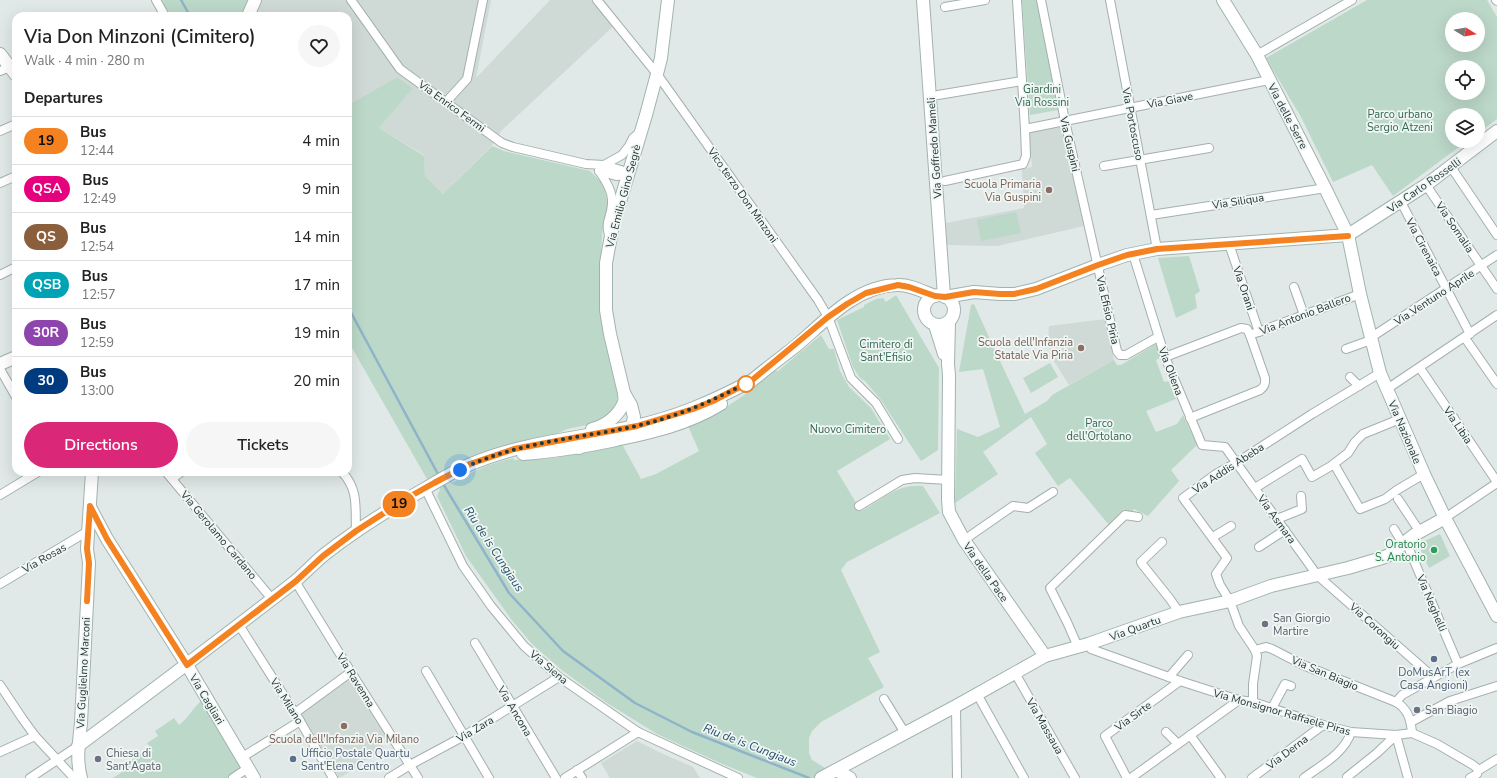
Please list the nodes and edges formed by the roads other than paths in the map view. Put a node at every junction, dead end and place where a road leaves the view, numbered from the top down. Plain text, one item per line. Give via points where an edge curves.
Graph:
1 (156, 0) edge
2 (255, 0) edge
3 (351, 0) edge
4 (483, 0) edge
5 (597, 0) edge
6 (668, 0) edge
7 (923, 0) edge
8 (985, 0) edge
9 (1017, 0) edge
10 (1041, 0) edge
11 (1110, 0) edge
12 (1223, 0) edge
13 (1352, 0) edge
14 (945, 7) dead end
15 (163, 12) edge
16 (250, 12) edge
17 (0, 54) edge
18 (1257, 55) junction
19 (9, 71) edge
20 (657, 74) junction
21 (1269, 80) junction
22 (1022, 81) junction
23 (938, 95) dead end
24 (446, 102) junction
25 (1130, 108) junction
26 (1064, 121) junction
27 (12, 126) edge
28 (1025, 129) junction
29 (0, 131) edge
30 (641, 131) junction
31 (1496, 135) edge
32 (1209, 148) dead end
33 (1140, 160) junction
34 (1104, 166) dead end
35 (1451, 167) junction
36 (602, 168) junction
37 (628, 175) junction
38 (12, 178) edge
39 (946, 181) dead end
40 (0, 183) edge
41 (1426, 185) junction
42 (1326, 188) junction
43 (1401, 202) junction
44 (1151, 215) junction
45 (1497, 234) edge
46 (1348, 236) junction
47 (610, 238) junction
48 (1229, 244) junction
49 (1157, 249) junction
50 (1133, 254) junction
51 (1497, 255) edge
52 (1098, 265) junction
53 (1481, 266) junction
54 (12, 269) edge
55 (0, 275) edge
56 (890, 286) junction
57 (1294, 287) dead end
58 (1446, 289) junction
59 (1497, 289) edge
60 (974, 292) junction
61 (1360, 294) junction
62 (941, 296) junction
63 (924, 309) junction
64 (954, 309) junction
65 (1304, 315) junction
66 (1497, 315) edge
67 (828, 317) junction
68 (949, 322) junction
69 (935, 325) junction
70 (1248, 332) junction
71 (1259, 332) junction
72 (1467, 336) junction
73 (1158, 337) junction
74 (1370, 339) junction
75 (1346, 348) dead end
76 (1165, 358) junction
77 (12, 359) edge
78 (0, 364) edge
79 (948, 364) junction
80 (1420, 368) junction
81 (0, 369) edge
82 (1380, 373) junction
83 (1350, 377) dead end
84 (1497, 384) edge
85 (1359, 386) junction
86 (1387, 389) junction
87 (12, 390) edge
88 (626, 400) junction
89 (714, 404) junction
90 (1190, 418) junction
91 (1400, 419) junction
92 (660, 420) junction
93 (686, 422) junction
94 (631, 427) junction
95 (898, 439) dead end
96 (578, 442) junction
97 (1236, 463) junction
98 (1334, 464) junction
99 (1424, 474) junction
100 (31, 476) edge
101 (92, 476) edge
102 (169, 476) edge
103 (176, 476) edge
104 (345, 476) edge
105 (172, 479) junction
106 (948, 480) junction
107 (1497, 483) edge
108 (430, 486) junction
109 (1254, 488) junction
110 (1053, 492) dead end
111 (0, 495) edge
112 (1301, 496) dead end
113 (1398, 499) dead end
114 (90, 506) junction
115 (859, 506) dead end
116 (1138, 517) dead end
117 (1445, 518) junction
118 (1277, 520) junction
119 (1231, 526) dead end
120 (1394, 529) dead end
121 (1285, 530) junction
122 (356, 531) junction
123 (88, 532) junction
124 (1420, 532) junction
125 (1213, 538) junction
126 (107, 539) junction
127 (964, 540) junction
128 (1162, 542) dead end
129 (1405, 543) junction
130 (1259, 547) dead end
131 (87, 549) junction
132 (1317, 575) junction
133 (296, 581) junction
134 (0, 584) edge
135 (272, 599) junction
136 (1230, 601) junction
137 (1494, 601) edge
138 (1179, 612) junction
139 (1497, 616) edge
140 (239, 625) junction
141 (475, 643) dead end
142 (1083, 646) junction
143 (1497, 648) edge
144 (1255, 650) junction
145 (1188, 654) dead end
146 (1045, 656) junction
147 (1458, 664) junction
148 (187, 665) junction
149 (426, 671) dead end
150 (351, 672) junction
151 (1015, 674) junction
152 (559, 677) junction
153 (1169, 677) junction
154 (1432, 677) junction
155 (1180, 681) junction
156 (0, 685) edge
157 (1291, 686) dead end
158 (1497, 686) edge
159 (977, 694) junction
160 (884, 700) dead end
161 (1239, 700) junction
162 (1253, 702) junction
163 (1396, 702) junction
164 (956, 706) junction
165 (512, 707) junction
166 (1272, 708) junction
167 (294, 712) junction
168 (82, 717) junction
169 (300, 721) junction
170 (1412, 722) junction
171 (1323, 725) junction
172 (101, 728) junction
173 (638, 732) junction
174 (1166, 732) dead end
175 (1351, 732) junction
176 (905, 733) junction
177 (1412, 733) junction
178 (1396, 734) junction
179 (1190, 735) junction
180 (35, 736) junction
181 (464, 736) junction
182 (1178, 744) junction
183 (78, 746) junction
184 (0, 752) edge
185 (57, 759) junction
186 (1497, 759) edge
187 (410, 765) junction
188 (248, 768) edge
189 (577, 770) junction
190 (829, 774) edge
191 (1476, 775) edge
192 (1347, 777) dead end
193 (30, 778) edge
194 (74, 778) edge
195 (81, 778) edge
196 (233, 778) edge
197 (333, 778) edge
198 (389, 778) edge
199 (418, 778) edge
200 (489, 778) edge
201 (556, 778) edge
202 (566, 778) edge
203 (582, 778) edge
204 (738, 778) edge
205 (850, 778) edge
206 (957, 778) edge
207 (1024, 778) edge
208 (1075, 778) edge
209 (1131, 778) edge
210 (1220, 778) edge
211 (1252, 778) edge
212 (1304, 778) edge
213 (1408, 778) edge

1 - 15 street
2 - 16 street
3 - 24 street, Via Enrico Fermi via 400,68
4 - 24 street via 467,79
5 - 20 street, Vico terzo Don Minzoni
6 - 20 street, Via Emilio Gino Segrè
7 - 62 street, Via Goffredo Mameli
8 - 14 street
9 - 22 street
10 - 26 street, Via Guspini
11 - 25 street, Via Portoscuso
12 - 18 street, Via delle Serre
13 - 18 street
17 - 19 street
18 - 21 street, Via delle Serre
20 - 30 street, Via Emilio Gino Segrè
20 - 67 street, Vico terzo Don Minzoni
21 - 25 street, Via Giave
21 - 42 street, Via delle Serre
22 - 23 street
22 - 28 street
24 - 36 street, Via Enrico Fermi via 502,143
25 - 26 street, Via Giave
25 - 33 street, Via Portoscuso
26 - 28 street, Via Giave
26 - 52 street, Via Guspini
27 - 29 street
28 - 39 street via 1024,164
30 - 36 street via 622,155
30 - 37 street, Via Emilio Gino Segrè
31 - 35 street, Via Carlo Rosselli
32 - 33 street
33 - 34 street
33 - 44 street, Via Portoscuso
35 - 41 street, Via Carlo Rosselli
35 - 45 street
36 - 37 street, Via Enrico Fermi via 621,170
36 - 47 street via 612,197 606,229
37 - 47 street, Via Emilio Gino Segrè
38 - 40 street
41 - 43 street, Via Carlo Rosselli
41 - 53 street, Via Somalia
42 - 44 street, Via Siliqua
42 - 46 street, Via delle Serre
43 - 46 street, Via Carlo Rosselli
43 - 58 street, Via Cirenaica
44 - 49 street, Via Portoscuso
46 - 48 street
46 - 61 street, Via Nazionale
47 - 88 street, Via Emilio Gino Segrè via 606,263 606,310
48 - 49 street
48 - 71 street, Via Orani
49 - 50 street
50 - 52 street
50 - 73 street, Via Oliena
51 - 53 street, Via Ventuno Aprile
52 - 60 street via 1036,289 1014,294
52 - 73 street, Via Efisio Piria via 1120,355 1126,355
53 - 58 street, Via Ventuno Aprile
53 - 59 street, Via Somalia
54 - 55 street
56 - 62 street via 909,287
56 - 63 street via 914,297
56 - 67 street via 866,293
57 - 65 street
58 - 72 street, Via Cirenaica
58 - 74 street, Via Ventuno Aprile
60 - 62 street
60 - 64 street
61 - 65 street, Via Antonio Ballero
61 - 74 street, Via Nazionale
62 - 63 street via 929,300
62 - 64 street via 950,300
63 - 69 street via 927,318
64 - 68 street
65 - 71 street, Via Antonio Ballero
66 - 72 street
67 - 89 street via 733,396
67 - 95 street via 851,378 876,403
68 - 69 street
68 - 79 street, Via della Pace
69 - 79 street, Via della Pace
70 - 71 street, Via Antonio Ballero
70 - 76 street, Via Antonio Ballero via 1241,328
70 - 90 street via 1265,382 1260,390
72 - 80 street
72 - 84 street, Via Cirenaica
73 - 76 street, Via Oliena
74 - 75 street, Via Ventuno Aprile
74 - 82 street, Via Nazionale
76 - 90 street, Via Oliena
77 - 78 street
79 - 106 street, Via della Pace
80 - 86 street
80 - 107 street, Via Libia
81 - 87 street
82 - 85 street, Via Addis Abeba
82 - 86 street, Via Nazionale
83 - 85 street
85 - 97 street, Via Addis Abeba
86 - 91 street, Via Nazionale
88 - 92 street via 646,416
88 - 94 street, Via Emilio Gino Segrè
88 - 96 street via 605,425 582,431
89 - 92 street
89 - 93 street
90 - 97 street, Via Oliena via 1202,445 1225,447
91 - 98 street via 1363,434 1348,453
91 - 99 street, Via Nazionale
92 - 94 street
93 - 94 street via 679,419 634,431
93 - 96 street via 656,431
94 - 96 street
96 - 108 street via 546,452 493,456 470,464
97 - 109 street, Via Asmara
97 - 125 street, Via Addis Abeba via 1183,498
98 - 99 street via 1360,509 1385,499
98 - 109 street via 1312,477 1302,460
99 - 117 street, Via Nazionale
100 - 111 street
101 - 114 street, Via Guglielmo Marconi
102 - 105 street, Via Gerolamo Cardano
103 - 105 street
104 - 122 street via 355,492
105 - 135 street, Via Gerolamo Cardano
106 - 115 street via 902,480
106 - 127 street, Via della Pace via 949,512
107 - 117 street
108 - 122 street
108 - 152 street, Via Siena via 463,566 524,646
109 - 118 street, Via Asmara
110 - 127 street via 1028,508 1013,506
112 - 118 street via 1302,509
113 - 124 street
114 - 123 street, Via Guglielmo Marconi
114 - 126 street, Via Cagliari
116 - 142 street via 1125,515 1050,588 1067,622
117 - 124 street, Via Quartu
117 - 137 street, Via Nazionale
118 - 121 street, Via Asmara
119 - 125 street
120 - 129 street, Via Neghelli
121 - 130 street
121 - 132 street, Via Asmara
122 - 133 street
123 - 131 street, Via Guglielmo Marconi
123 - 134 street, Via Rosas
124 - 129 street, Via Quartu
125 - 136 street, Via Addis Abeba via 1228,558 1216,574
126 - 131 street via 97,541
126 - 148 street, Via Cagliari
127 - 146 street, Via della Pace
128 - 138 street via 1141,562
129 - 132 street, Via Quartu via 1382,558
129 - 147 street, Via Neghelli
131 - 168 street, Via Guglielmo Marconi via 89,563
132 - 136 street, Via Quartu via 1271,586
132 - 154 street, Via Corongiu
133 - 135 street
133 - 150 street, Via Ravenna
135 - 140 street
136 - 138 street, Via Quartu
136 - 144 street via 1239,626
137 - 139 street, Via Nazionale
138 - 142 street, Via Quartu
140 - 148 street
140 - 167 street, Via Milano
141 - 165 street, Via Ancona
142 - 146 street, Via Quartu
142 - 153 street, Via Monsignor Raffaele Piras
143 - 147 street
144 - 162 street via 1257,663
144 - 163 street, Via San Biagio via 1266,647 1272,649 1303,665
145 - 153 street
146 - 151 street, Via Quartu
147 - 154 street
148 - 172 street
148 - 188 street, Via Cagliari
149 - 181 street
150 - 167 street
150 - 187 street, Via Ravenna
151 - 159 street, Via Quartu
151 - 208 street, Via Massaua
152 - 165 street, Via Zara
152 - 173 street, Via Siena
153 - 155 street, Via Monsignor Raffaele Piras
154 - 163 street
155 - 161 street, Via Monsignor Raffaele Piras
155 - 209 street, Via Sirte via 1105,736
156 - 180 street
157 - 166 street via 1285,684
158 - 170 street via 1450,701
159 - 164 street, Via Quartu
159 - 207 street
160 - 176 street
161 - 162 street, Via Monsignor Raffaele Piras
161 - 179 street
162 - 166 street, Via Monsignor Raffaele Piras
163 - 170 street, Via San Biagio via 1403,706
164 - 176 street, Via Quartu
164 - 206 street
165 - 181 street, Via Zara
165 - 201 street, Via Ancona
166 - 171 street, Via Monsignor Raffaele Piras
167 - 169 street, Via Milano
168 - 172 street via 93,726
168 - 183 street, Via Guglielmo Marconi
169 - 188 street
169 - 197 street, Via Milano
170 - 177 street
171 - 175 street, Via Monsignor Raffaele Piras
171 - 211 street, Via Derna
172 - 183 street
173 - 189 street
173 - 204 street, Via Siena
174 - 182 street
175 - 178 street, Via Monsignor Raffaele Piras
175 - 212 street via 1346,743
176 - 190 street, Via Quartu
177 - 178 street, Via Monsignor Raffaele Piras
177 - 191 street, Via Monsignor Raffaele Piras via 1473,765
178 - 192 street
178 - 213 street
179 - 182 street
179 - 210 street
180 - 184 street
180 - 185 street
181 - 187 street, Via Zara
181 - 200 street
182 - 209 street
183 - 185 street
183 - 195 street, Via Guglielmo Marconi
185 - 193 street
185 - 194 street
186 - 191 street, Via Monsignor Raffaele Piras
187 - 198 street, Via Zara
187 - 199 street, Via Ravenna
188 - 196 street
189 - 202 street
189 - 203 street
190 - 205 street

